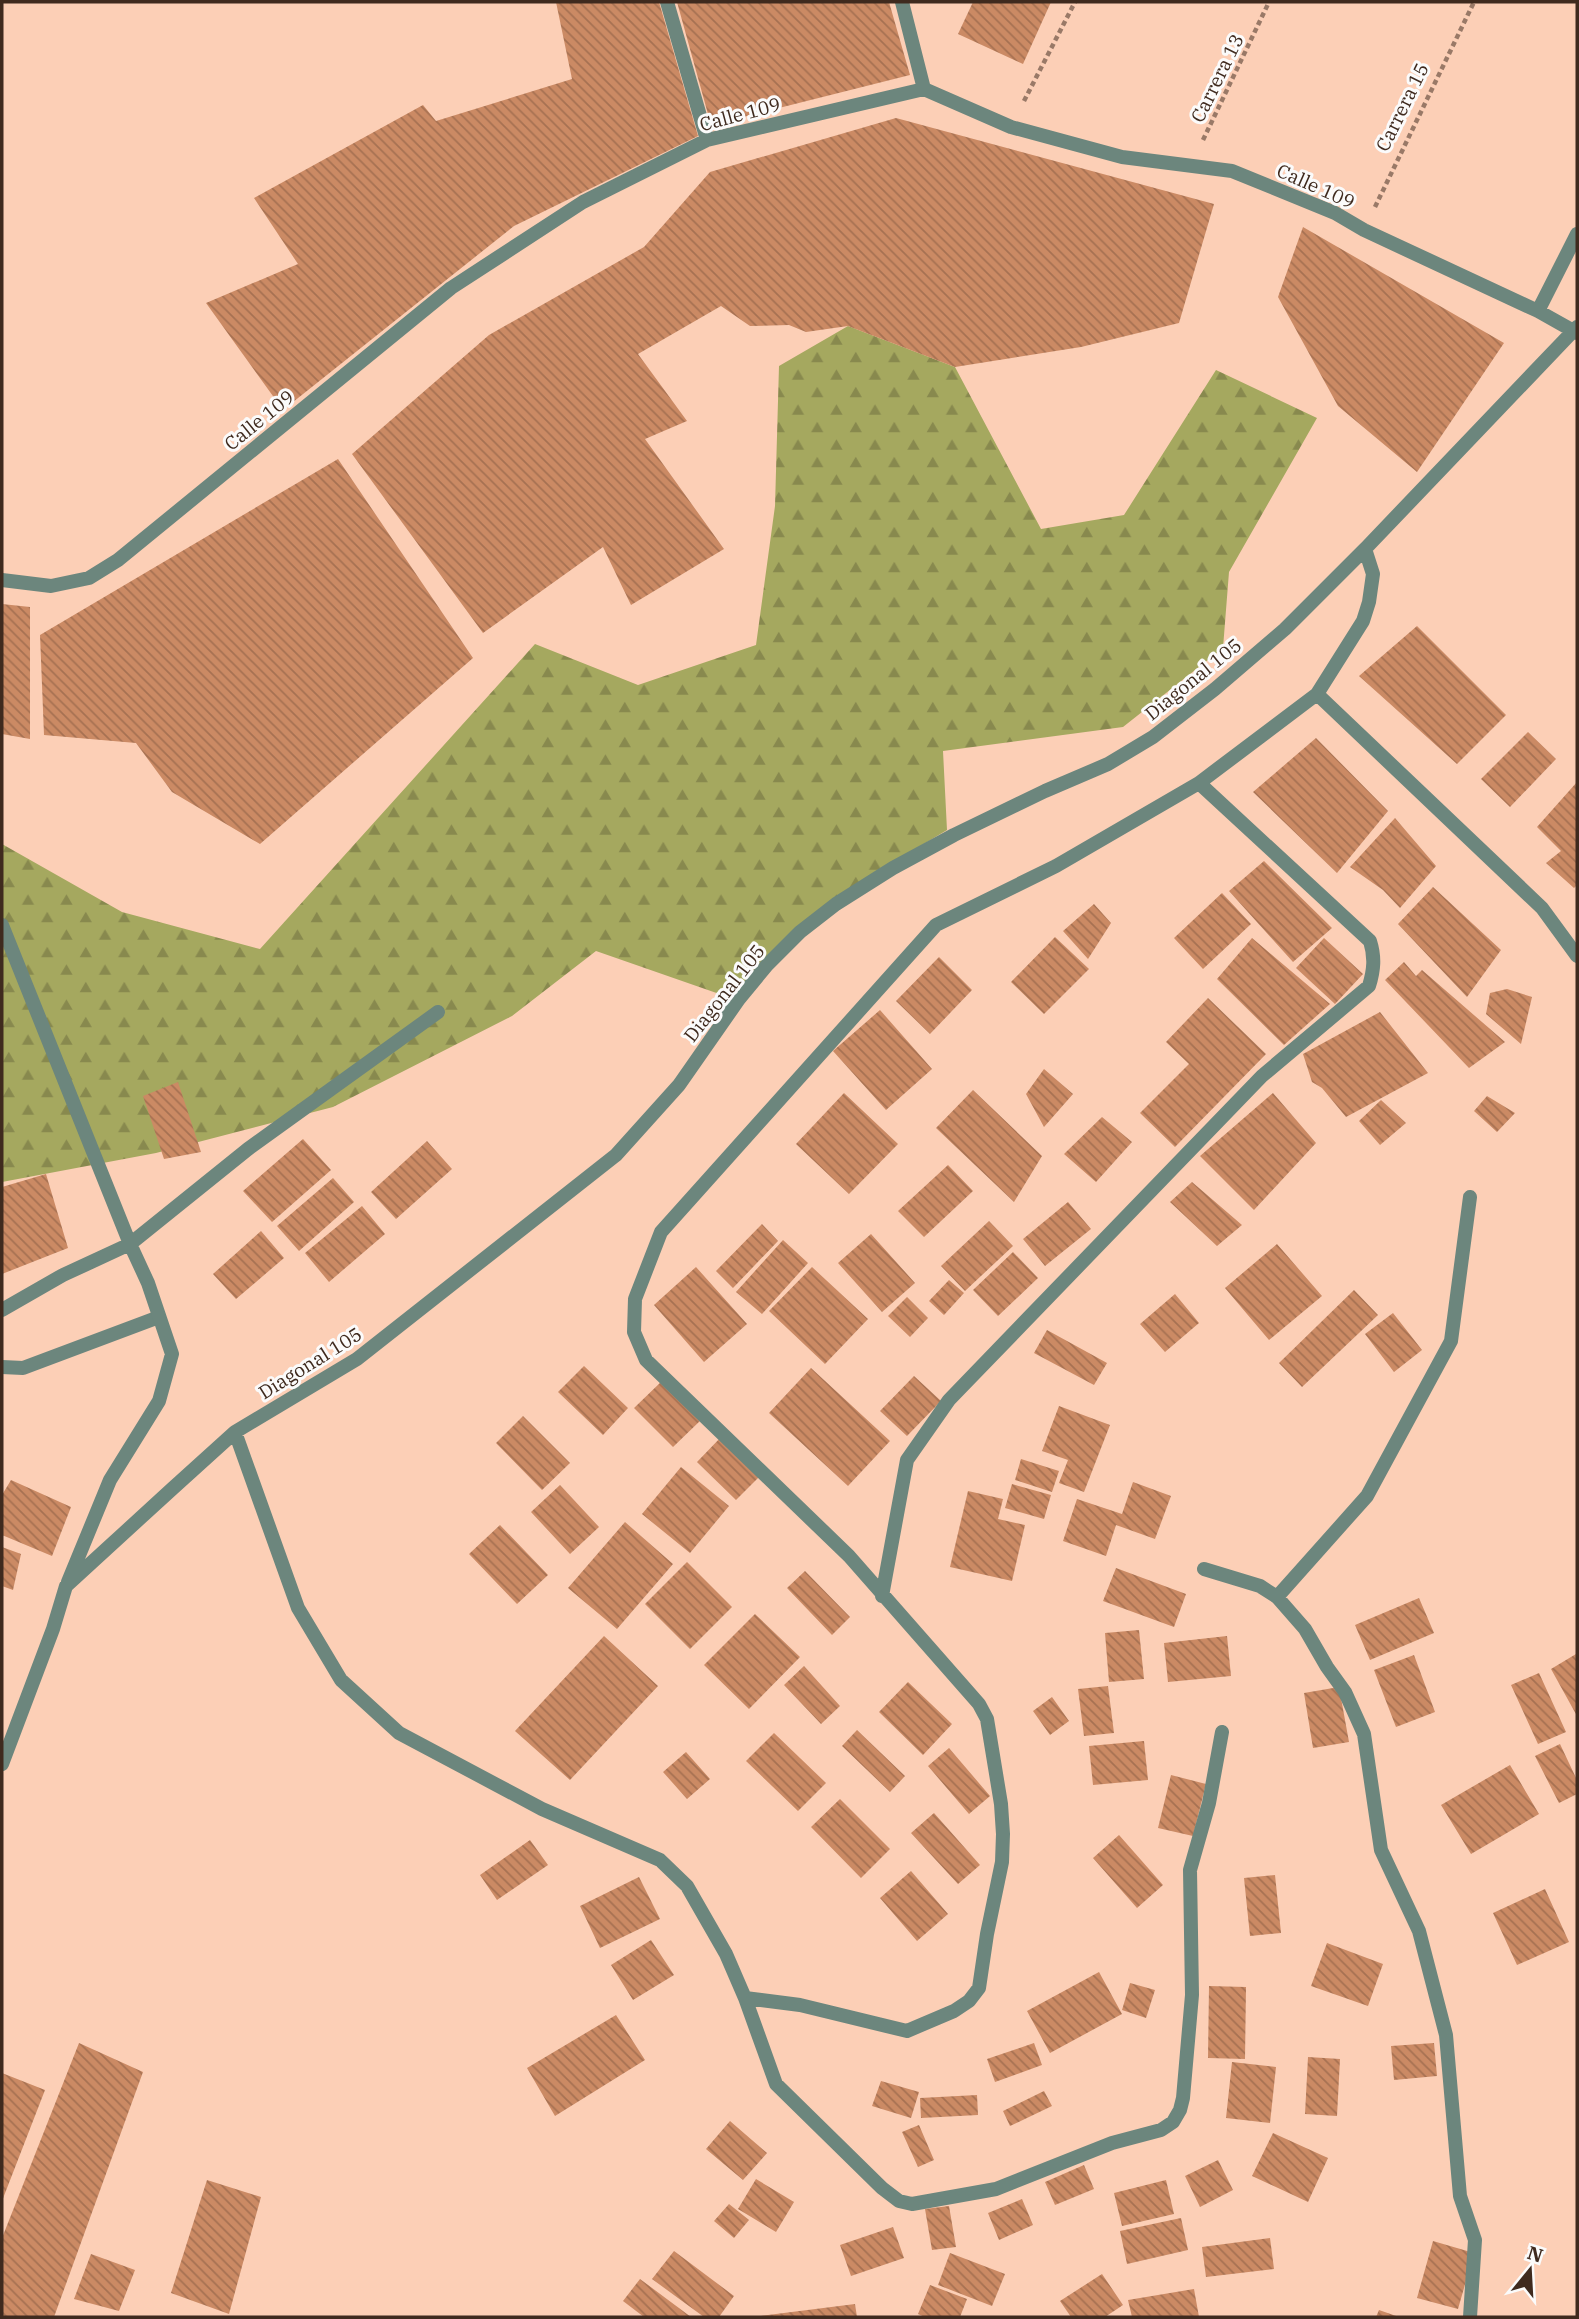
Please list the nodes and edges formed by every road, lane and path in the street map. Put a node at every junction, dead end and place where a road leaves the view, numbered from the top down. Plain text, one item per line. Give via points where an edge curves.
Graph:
1 (667, 2) edge
2 (902, 2) edge
3 (1075, 2) edge
4 (1269, 2) edge
5 (1474, 2) edge
6 (924, 89) junction
7 (1011, 127) junction
8 (707, 140) junction
9 (1191, 166) junction
10 (1364, 230) junction
11 (1577, 234) edge
12 (1538, 311) junction
13 (1576, 330) edge
14 (1365, 549) junction
15 (2, 580) edge
16 (1317, 694) junction
17 (1199, 783) junction
18 (2, 925) edge
19 (1577, 956) edge
20 (438, 1012) dead end
21 (1470, 1197) dead end
22 (130, 1244) junction
23 (2, 1310) edge
24 (159, 1317) junction
25 (2, 1367) edge
26 (235, 1432) junction
27 (1204, 1569) dead end
28 (66, 1586) junction
29 (882, 1596) junction
30 (1277, 1597) junction
31 (1222, 1732) dead end
32 (2, 1764) edge
33 (745, 1998) junction
34 (1470, 2317) edge

1 - 8 street
2 - 6 street
3 - 7 path
4 - 9 path, Carrera 13
5 - 10 path, Carrera 15
6 - 7 street, Calle 109
6 - 8 street, Calle 109
7 - 9 street, Calle 109 via 1122,157
8 - 15 street, Calle 109 via 583,202 452,288 118,560 89,578 51,586
9 - 10 street, Calle 109 via 1232,171 1335,213
10 - 12 street, Calle 109
11 - 12 street
12 - 13 street, Calle 109
13 - 14 street, Diagonal 105
14 - 16 street via 1373,574 1363,621
14 - 26 street, Diagonal 105 via 1284,629 1153,737 1108,764 893,868 800,932 767,965 679,1085 616,1155 357,1359
16 - 17 street
16 - 19 street via 1542,908
17 - 29 street via 1370,941 1374,970 1369,986 1262,1076 950,1400 907,1460
17 - 29 street via 1056,866 936,925 661,1232 656,1243 635,1299 634,1332 646,1360 849,1556
18 - 22 street
20 - 22 street via 248,1149
21 - 30 street via 1451,1341 1367,1496
22 - 23 street
22 - 24 street
24 - 25 street via 23,1368
24 - 28 street via 172,1354 159,1401 110,1480
26 - 28 street, Diagonal 105
26 - 33 street via 298,1608 341,1680 399,1733 542,1809 660,1860 687,1886
27 - 30 street via 1260,1586
28 - 32 street
29 - 33 street via 979,1704 987,1719 1003,1834 979,1988 954,2011 907,2031
30 - 34 street via 1305,1629 1345,1692 1364,1734 1381,1850 1419,1931 1446,2035 1460,2196 1475,2240
31 - 33 street via 1191,1870 1192,1995 1183,2098 1173,2122 1161,2130 1112,2143 996,2189 906,2203 882,2188 776,2084

